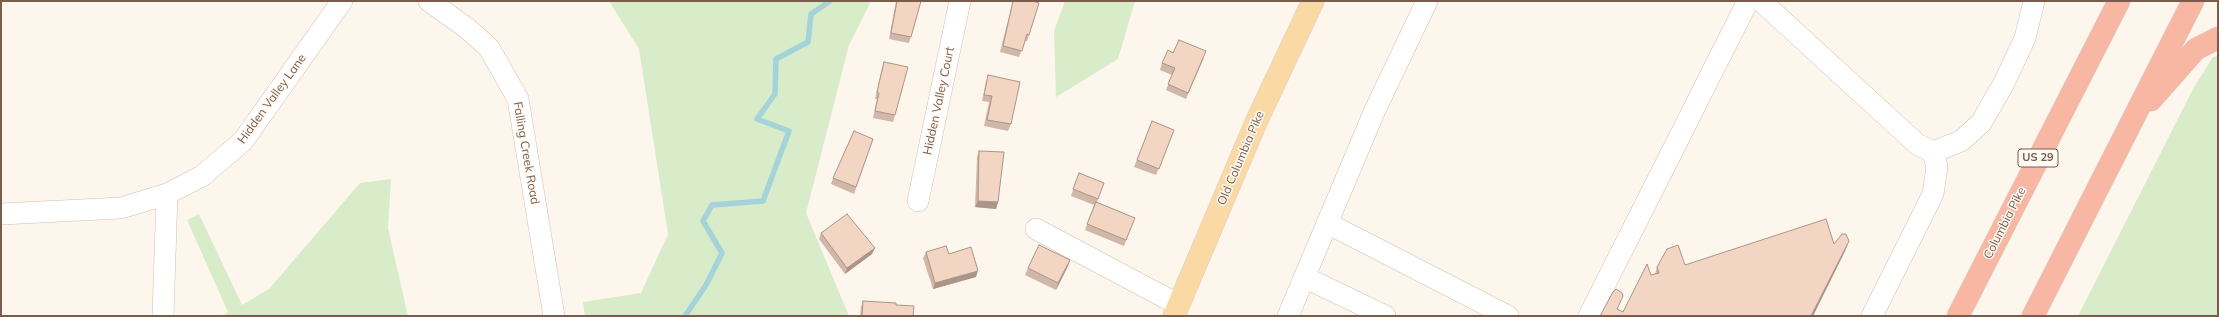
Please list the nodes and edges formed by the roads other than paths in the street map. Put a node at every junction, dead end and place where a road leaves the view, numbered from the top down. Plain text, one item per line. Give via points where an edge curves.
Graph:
1 (342, 1) edge
2 (429, 1) edge
3 (960, 1) edge
4 (1313, 1) edge
5 (1428, 1) edge
6 (1748, 1) edge
7 (1761, 1) edge
8 (2034, 1) edge
9 (2119, 1) edge
10 (2193, 1) edge
11 (2218, 38) edge
12 (2132, 122) junction
13 (1933, 152) junction
14 (167, 194) junction
15 (918, 201) dead end
16 (1, 214) edge
17 (1327, 224) junction
18 (1036, 229) dead end
19 (1304, 277) junction
20 (1176, 311) edge
21 (164, 316) edge
22 (554, 316) edge
23 (1288, 316) edge
24 (1385, 316) edge
25 (1508, 316) edge
26 (1589, 316) edge
27 (1872, 316) edge
28 (1958, 316) edge
29 (2033, 316) edge

1 - 14 street, Hidden Valley Lane via 243,142 202,176
2 - 22 street, Falling Creek Road via 468,29 489,48 518,100
3 - 15 street, Hidden Valley Court
4 - 20 main road, Old Columbia Pike via 1257,120
5 - 17 street via 1375,110
6 - 26 street
7 - 13 street via 1917,144
8 - 13 street via 2025,38 2004,83 1981,123 1961,141
9 - 28 highway, Columbia Pike / US 29
10 - 12 highway
11 - 12 highway via 2196,49
12 - 29 highway
13 - 27 street via 1937,167 1933,194
14 - 16 street, Hidden Valley Lane via 121,208
14 - 21 street
17 - 19 street
17 - 25 street
18 - 20 street
19 - 23 street
19 - 24 street

